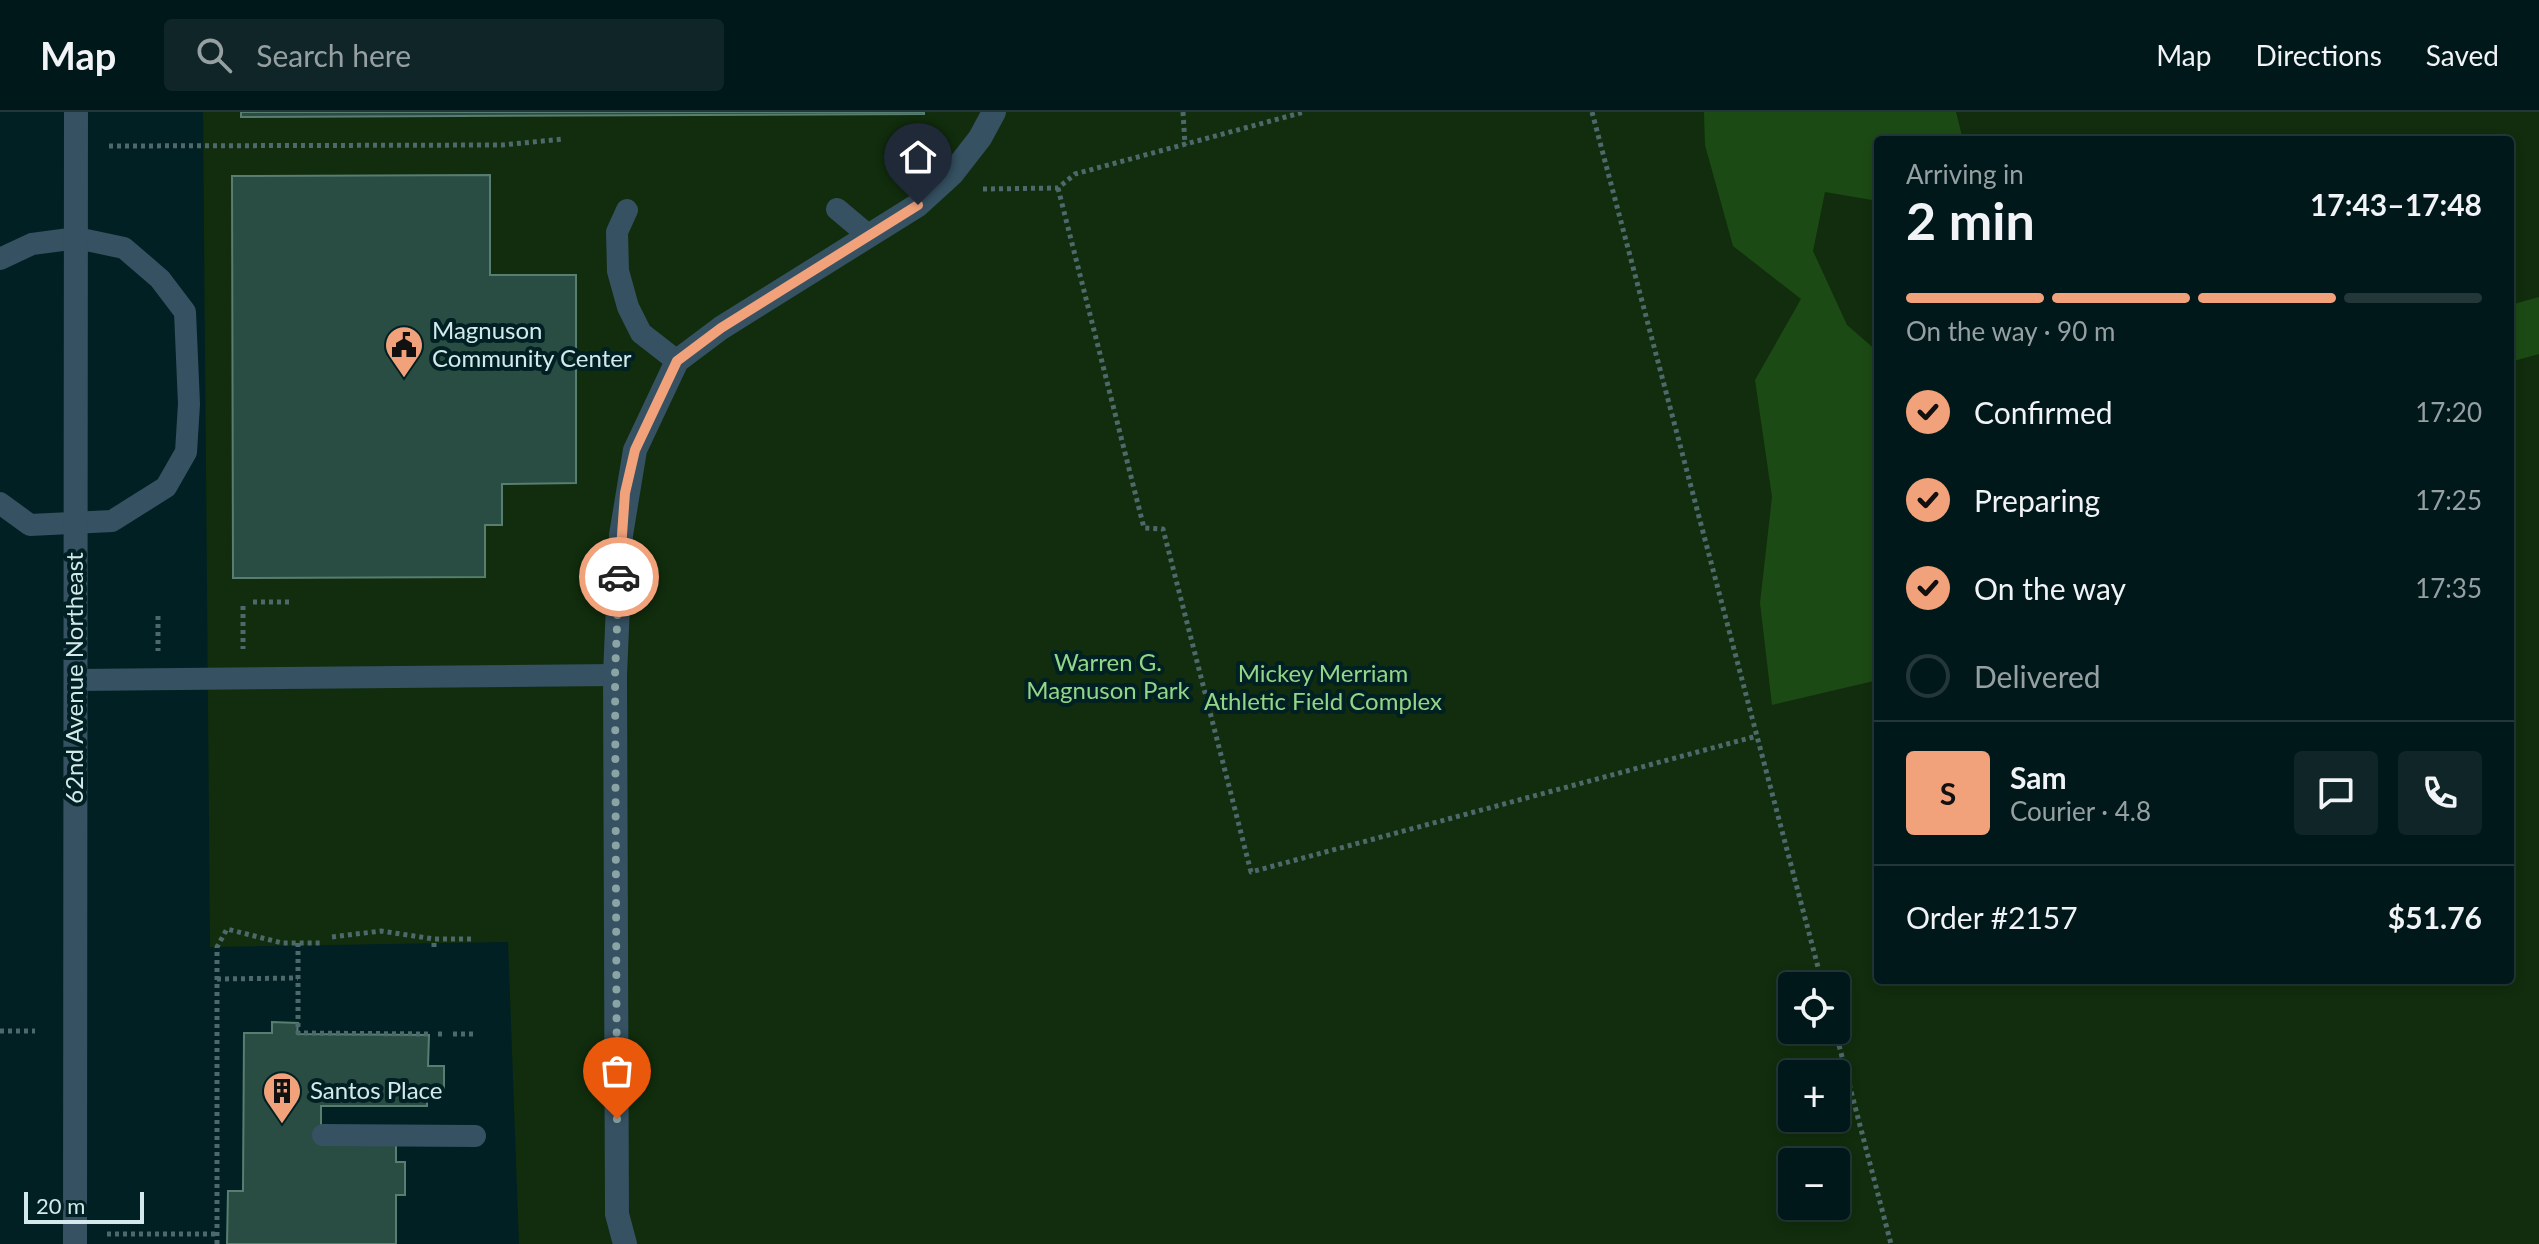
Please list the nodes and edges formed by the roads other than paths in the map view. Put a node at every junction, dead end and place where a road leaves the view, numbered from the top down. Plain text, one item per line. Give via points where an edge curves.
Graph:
1 (76, 112) edge
2 (994, 112) edge
3 (837, 209) dead end
4 (627, 210) dead end
5 (869, 236) junction
6 (77, 238) junction
7 (0, 259) edge
8 (677, 361) junction
9 (0, 503) edge
10 (74, 525) junction
11 (615, 675) junction
12 (76, 680) junction
13 (323, 1135) dead end
14 (475, 1136) dead end
15 (75, 1244) edge
16 (625, 1244) edge

1 - 6 street, 62nd Avenue Northeast
2 - 5 street via 952,174 918,205
3 - 5 lane
4 - 8 lane via 617,232 618,271 628,307 641,333
5 - 8 street
6 - 7 lane via 32,244
6 - 10 street, 62nd Avenue Northeast
6 - 10 lane via 124,248 160,279 185,312 189,404 186,452 166,487 112,521
8 - 11 street via 635,450 625,493
9 - 10 lane via 30,525
10 - 12 street, 62nd Avenue Northeast
11 - 12 lane
11 - 16 street via 617,1214
12 - 15 street, 62nd Avenue Northeast
13 - 14 lane

